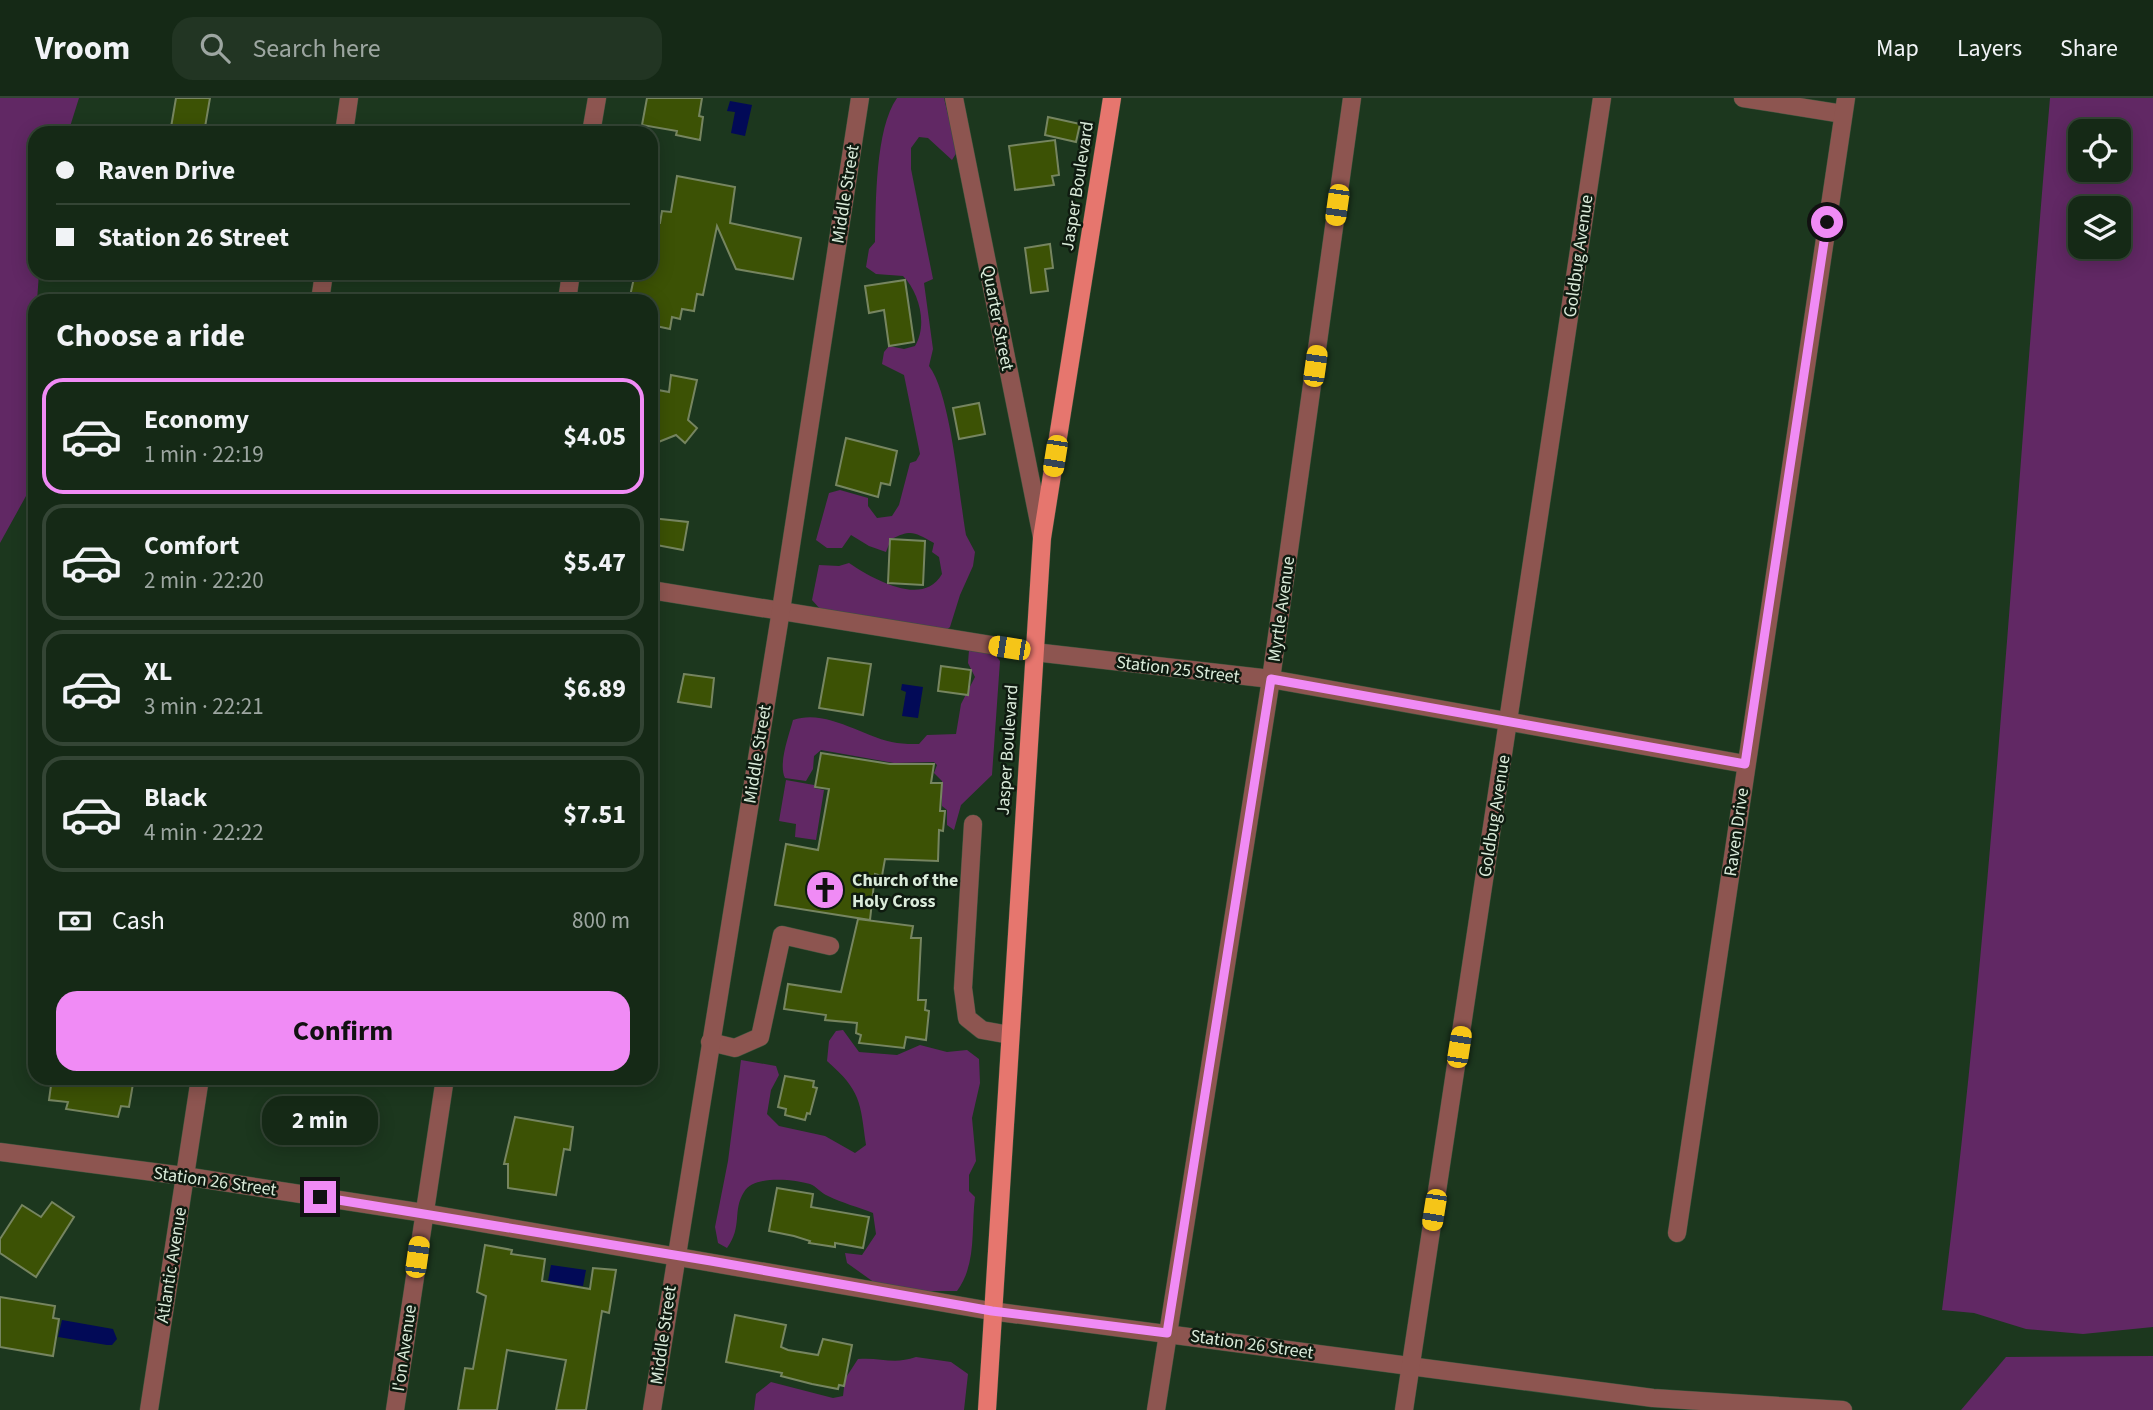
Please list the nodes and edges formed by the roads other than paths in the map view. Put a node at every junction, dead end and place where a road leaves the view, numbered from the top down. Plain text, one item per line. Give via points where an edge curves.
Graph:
1 (349, 98) edge
2 (597, 98) edge
3 (859, 98) edge
4 (954, 98) edge
5 (1112, 98) edge
6 (1353, 98) edge
7 (1602, 98) edge
8 (1743, 98) edge
9 (1844, 106) edge
10 (345, 126) edge
11 (593, 126) edge
12 (1042, 538) junction
13 (658, 591) edge
14 (781, 610) junction
15 (1034, 652) junction
16 (1271, 679) junction
17 (1509, 721) junction
18 (1745, 764) junction
19 (973, 824) dead end
20 (830, 946) dead end
21 (1010, 1035) junction
22 (710, 1041) junction
23 (199, 1085) edge
24 (444, 1085) edge
25 (0, 1153) edge
26 (184, 1176) junction
27 (424, 1213) junction
28 (1677, 1233) dead end
29 (675, 1255) junction
30 (992, 1311) junction
31 (1167, 1333) junction
32 (1411, 1366) junction
33 (1652, 1404) edge
34 (149, 1410) edge
35 (395, 1410) edge
36 (652, 1410) edge
37 (987, 1410) edge
38 (1156, 1410) edge
39 (1404, 1410) edge
40 (1843, 1410) edge

1 - 10 street
2 - 11 street
3 - 14 street, Middle Street
4 - 12 street, Quarter Street
5 - 12 main road, Jasper Boulevard
6 - 16 street, Myrtle Avenue
7 - 17 street, Goldbug Avenue
8 - 9 street
9 - 18 street, Raven Drive
12 - 15 main road, Jasper Boulevard
13 - 14 street, Station 25 Street
14 - 15 street, Station 25 Street
14 - 22 street, Middle Street
15 - 16 street, Station 25 Street
15 - 21 main road, Jasper Boulevard
16 - 17 street, Station 25 Street
16 - 31 street, Myrtle Avenue
17 - 18 street, Station 25 Street
17 - 32 street, Goldbug Avenue
18 - 28 street, Raven Drive
19 - 21 street via 963,988 967,1018 982,1030
20 - 22 street via 782,935 760,1037 735,1048
21 - 30 main road, Jasper Boulevard
22 - 29 street, Middle Street
23 - 26 street, Atlantic Avenue
24 - 27 street, I'on Avenue
25 - 26 street, Station 26 Street
26 - 27 street, Station 26 Street
26 - 34 street, Atlantic Avenue
27 - 29 street, Station 26 Street
27 - 35 street, I'on Avenue
29 - 30 street, Station 26 Street
29 - 36 street, Middle Street
30 - 31 street, Station 26 Street
30 - 37 main road, Jasper Boulevard
31 - 32 street, Station 26 Street
31 - 38 street, Myrtle Avenue
32 - 33 street, Station 26 Street
32 - 39 street, Goldbug Avenue
33 - 40 street, Station 26 Street

